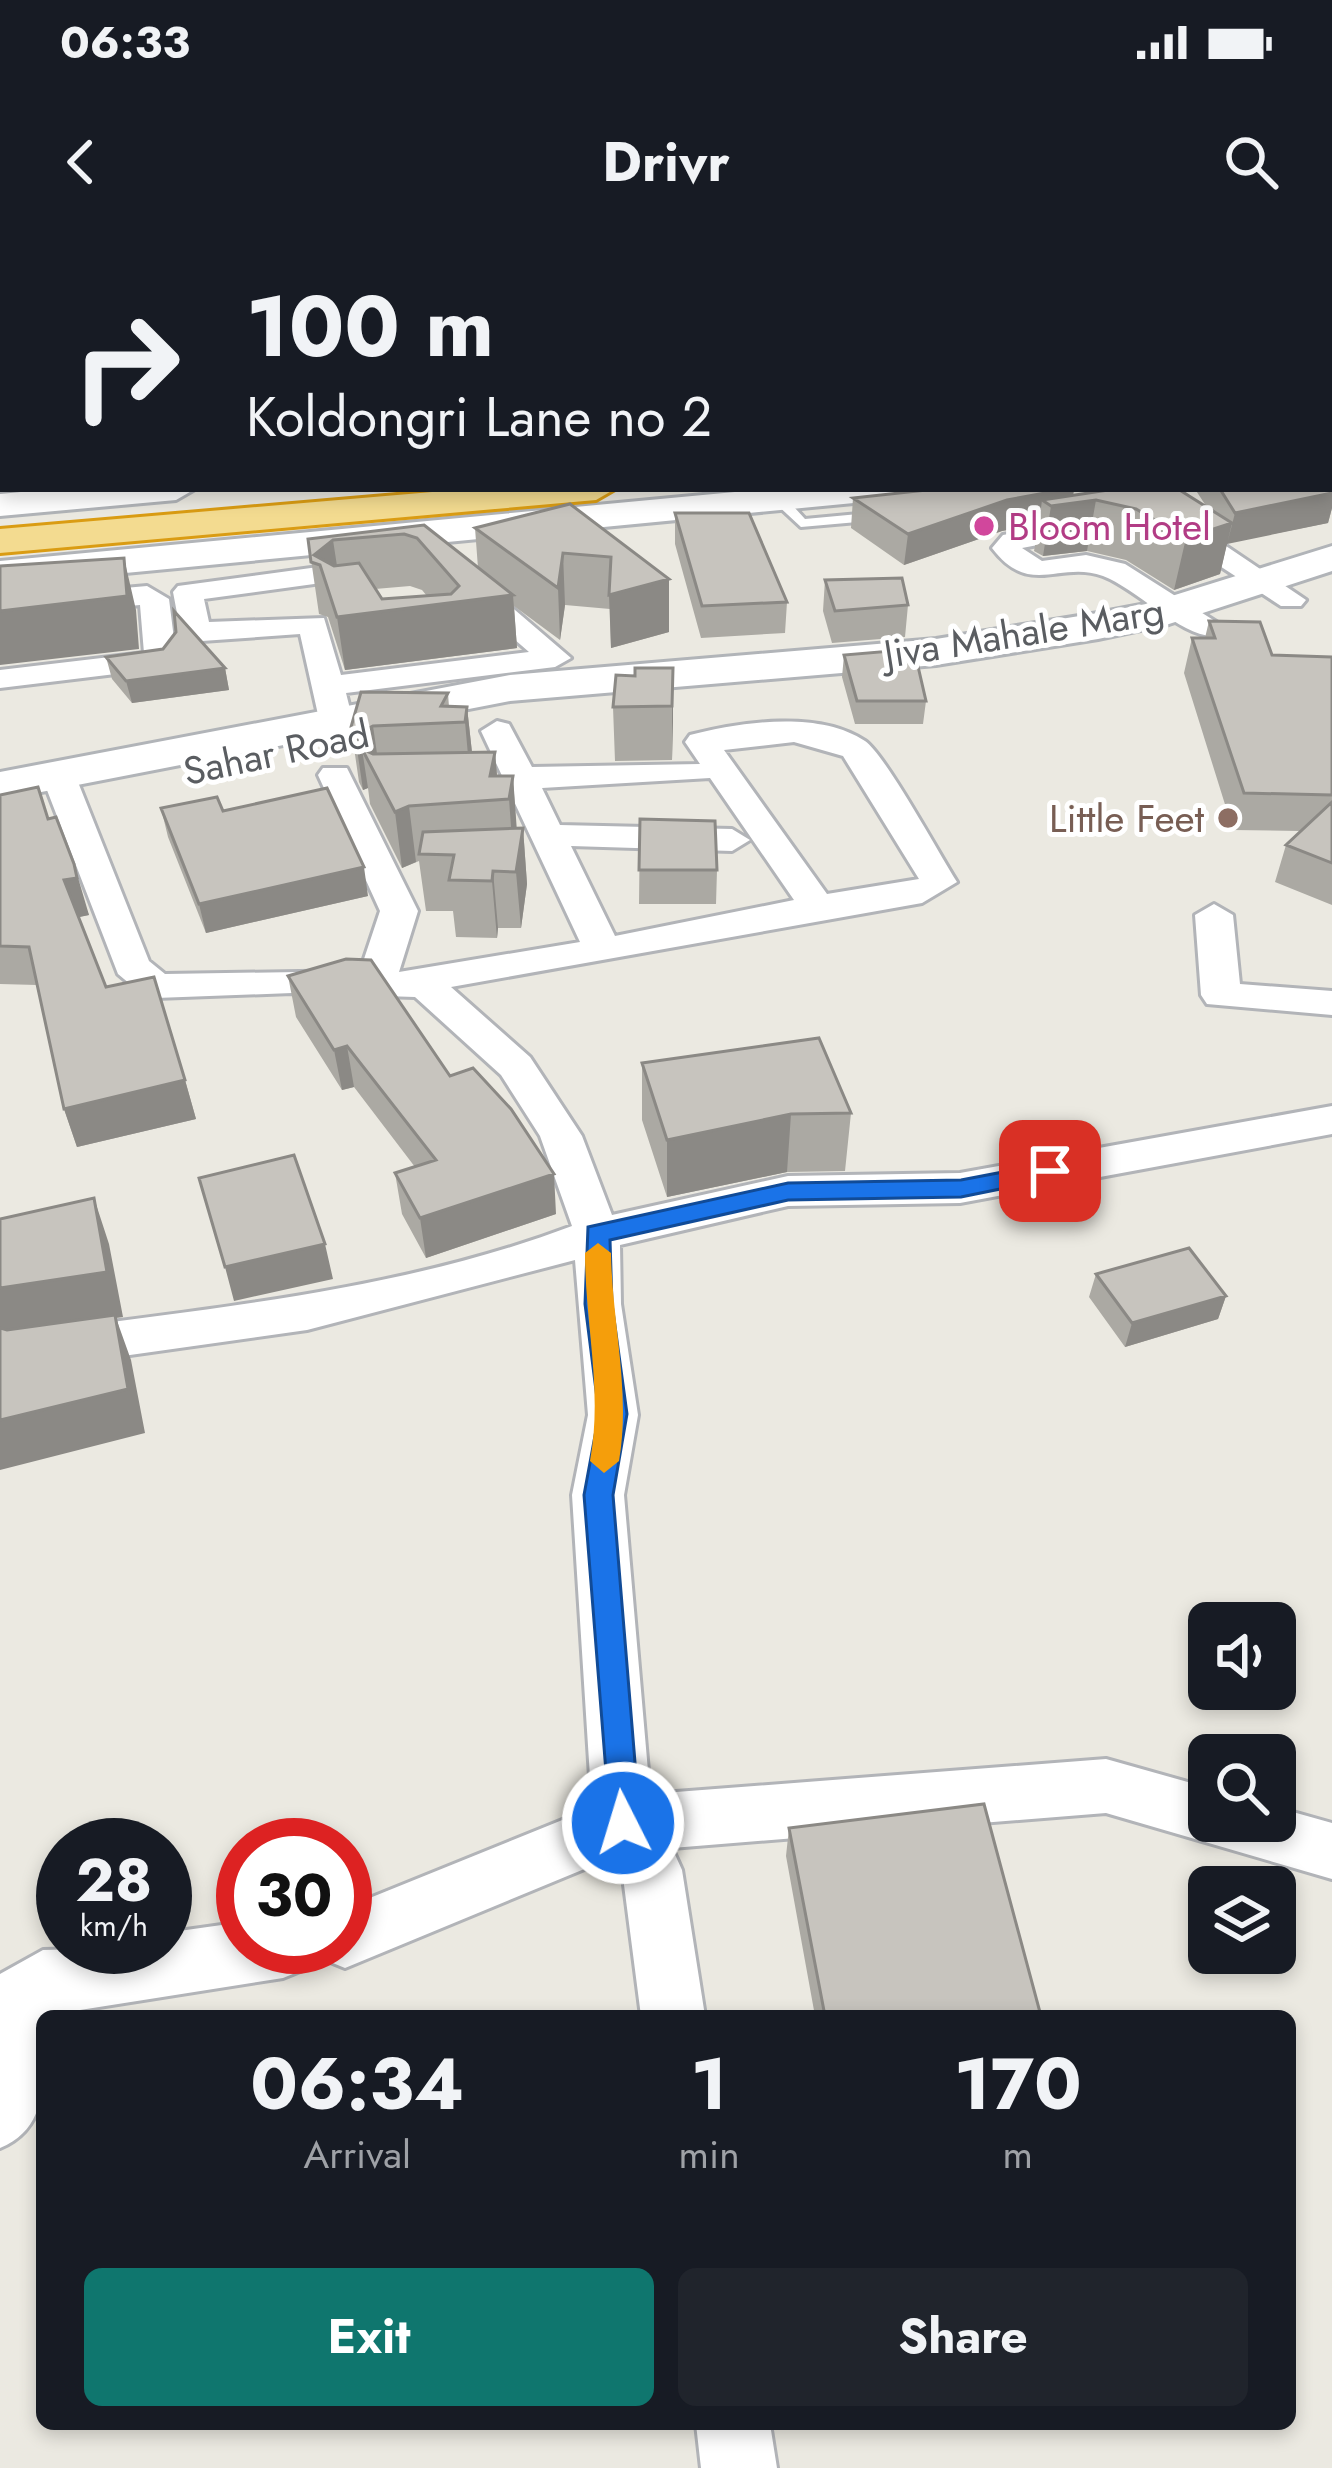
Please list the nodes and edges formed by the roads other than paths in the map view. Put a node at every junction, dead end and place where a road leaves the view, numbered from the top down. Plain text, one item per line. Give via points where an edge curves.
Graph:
1 (143, 492) edge
2 (325, 492) edge
3 (562, 492) edge
4 (894, 502) edge
5 (0, 505) edge
6 (1216, 515) edge
7 (1149, 520) junction
8 (0, 522) edge
9 (0, 541) edge
10 (1332, 558) edge
11 (1140, 560) edge
12 (1106, 567) junction
13 (0, 573) edge
14 (1294, 589) edge
15 (54, 604) junction
16 (335, 606) edge
17 (0, 608) edge
18 (1192, 618) junction
19 (305, 622) junction
20 (54, 636) edge
21 (0, 679) edge
22 (334, 729) junction
23 (497, 731) dead end
24 (697, 772) dead end
25 (61, 784) junction
26 (523, 784) junction
27 (0, 786) edge
28 (484, 792) edge
29 (0, 809) edge
30 (732, 840) dead end
31 (554, 851) junction
32 (520, 869) edge
33 (817, 907) junction
34 (1214, 915) dead end
35 (603, 950) junction
36 (375, 985) junction
37 (425, 986) junction
38 (1332, 1003) edge
39 (1332, 1120) edge
40 (597, 1234) junction
41 (26, 1352) edge
42 (1188, 1810) edge
43 (623, 1823) junction
44 (1296, 1841) edge
45 (1332, 1851) edge
46 (372, 1927) edge
47 (216, 1957) edge
48 (672, 2010) edge
49 (0, 2115) edge
50 (734, 2430) edge
51 (739, 2468) edge

1 - 5 street
2 - 8 highway
3 - 9 highway
4 - 13 street via 779,499
6 - 7 street
7 - 12 street via 1006,548 1024,568 1042,572
7 - 14 street
10 - 14 street
11 - 12 street
12 - 18 street
14 - 18 street, Sahar Road
15 - 17 street
15 - 20 street
15 - 21 street via 147,595 154,599 160,656
16 - 19 street via 307,610
18 - 22 street, Sahar Road via 1148,648 1018,653 922,681 635,689
19 - 22 street via 314,626
19 - 22 street via 202,632 188,592 437,563 555,656
22 - 25 street, Sahar Road
22 - 36 street via 399,911
23 - 26 street
24 - 26 street
25 - 27 street
25 - 29 street, Sahar Road
25 - 36 street via 132,966 156,986
26 - 28 street
26 - 31 street
30 - 31 street
31 - 32 street
31 - 35 street
33 - 33 street via 922,892 939,882 855,749 818,734 702,742
33 - 35 street
34 - 38 street via 1220,995
35 - 37 street via 441,976
36 - 37 street
37 - 40 street via 515,1066 561,1136
39 - 40 street via 961,1188 788,1191
40 - 41 street via 534,1258 307,1313
40 - 43 street via 613,1414 598,1495
42 - 43 street via 1106,1786
43 - 46 street
43 - 48 street via 652,1870
44 - 45 street
47 - 49 street via 44,1981 16,2002 10,2099
50 - 51 street

